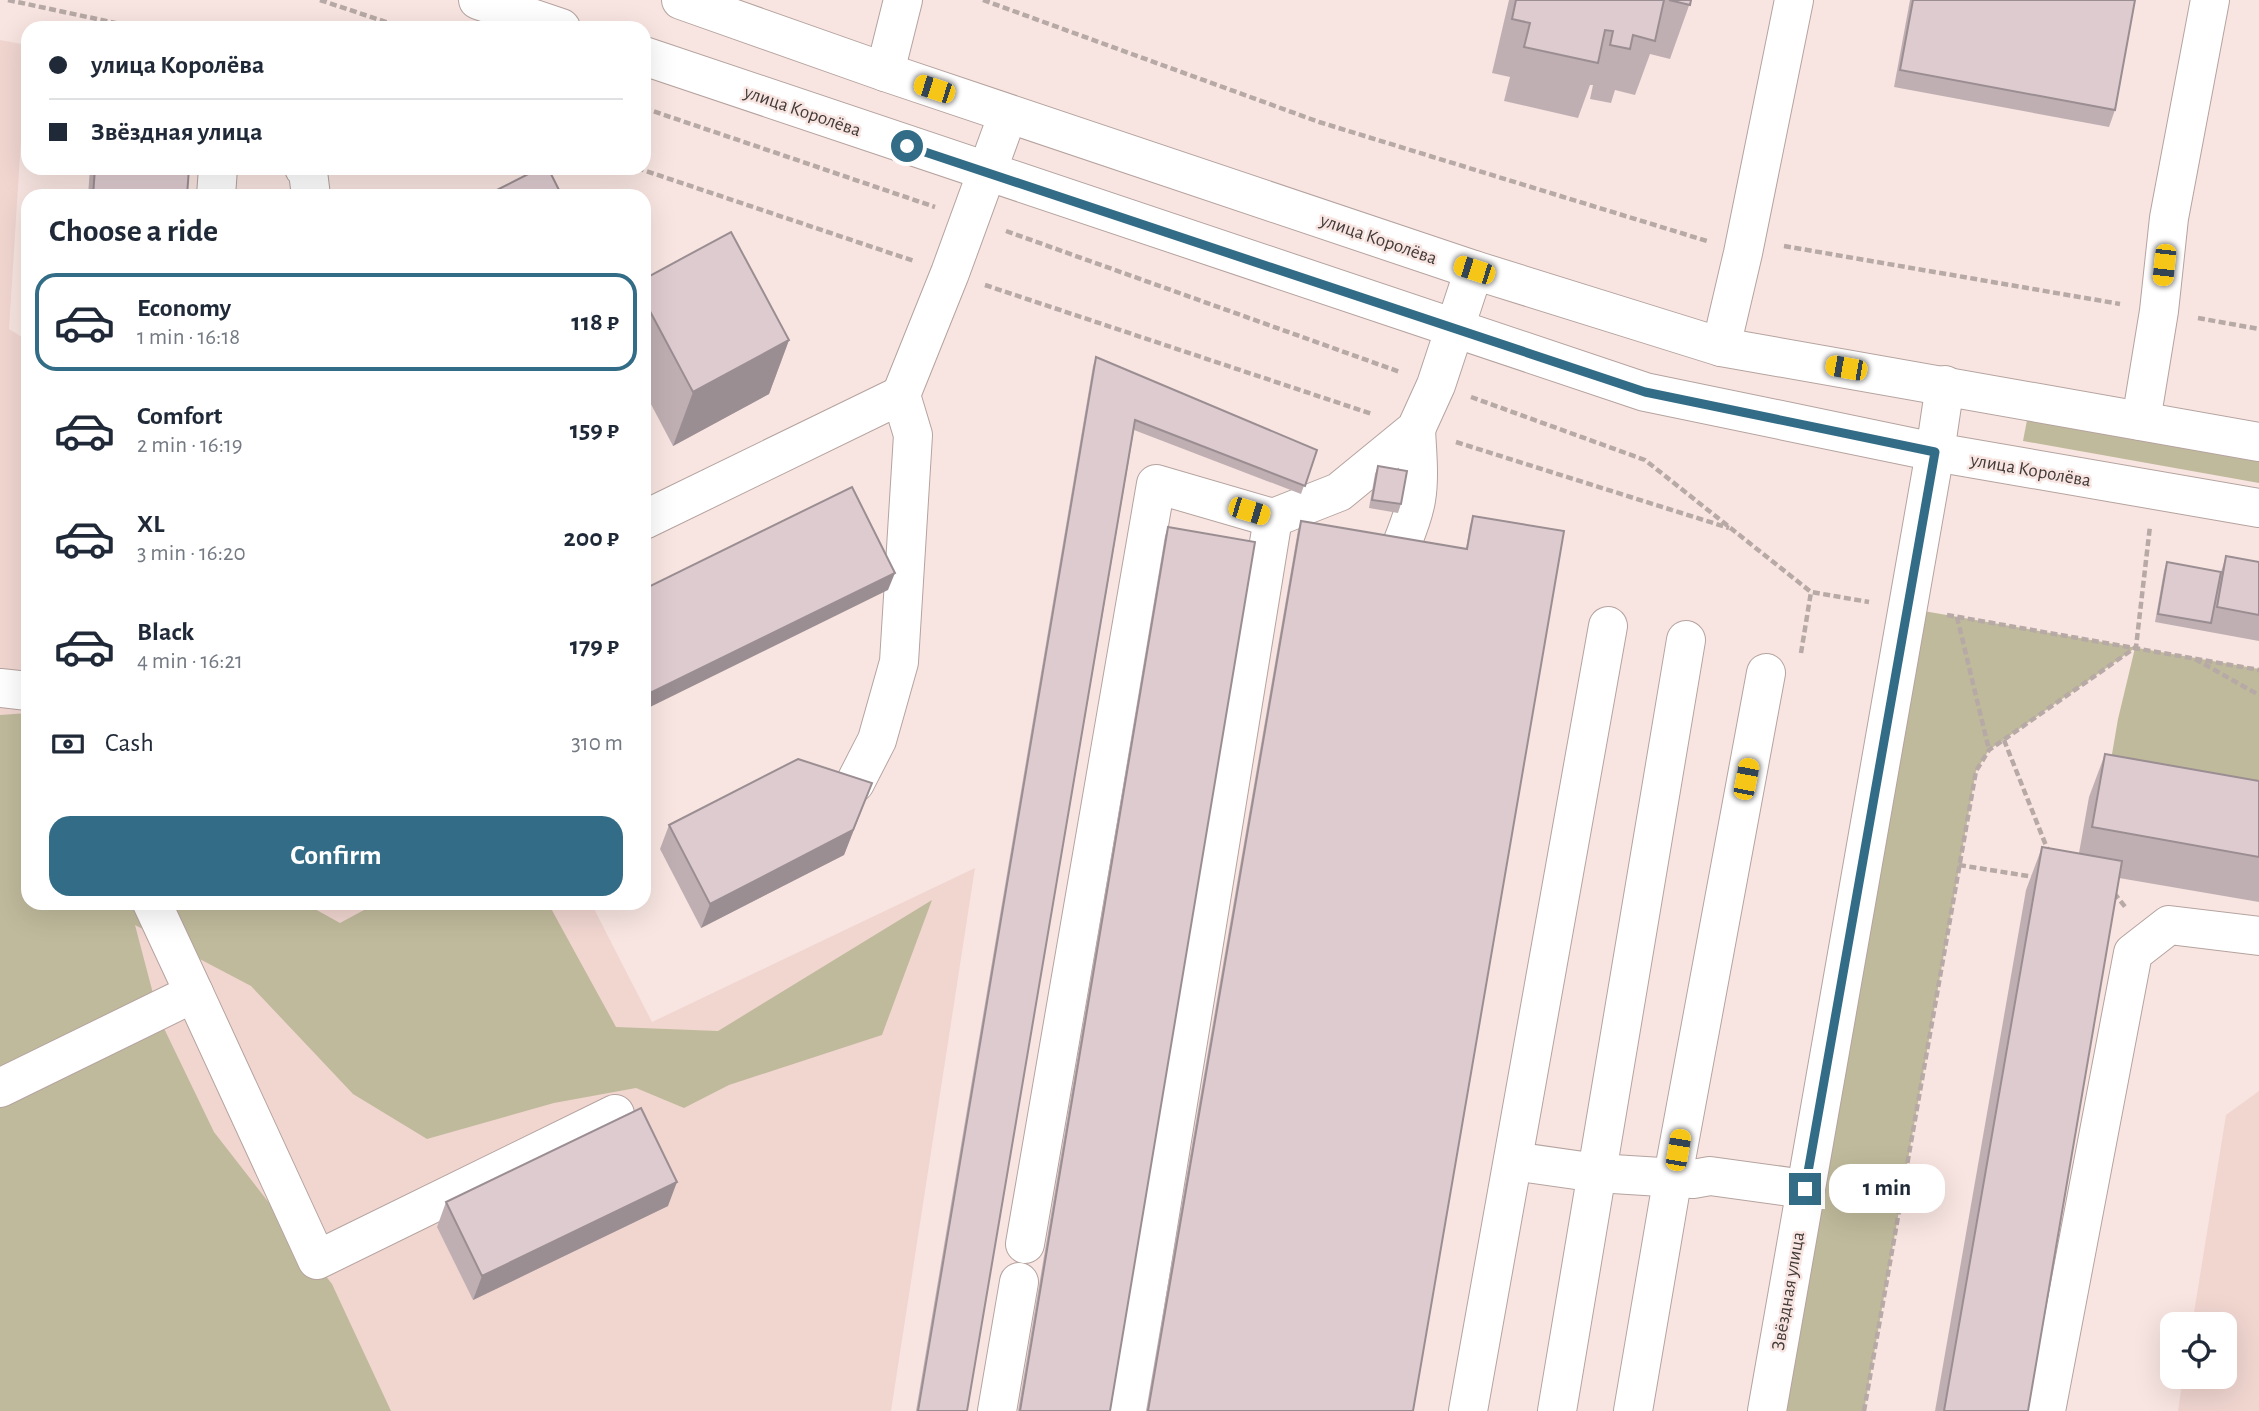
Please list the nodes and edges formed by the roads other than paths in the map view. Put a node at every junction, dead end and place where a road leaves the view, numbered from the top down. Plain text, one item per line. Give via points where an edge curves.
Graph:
1 (478, 0) edge
2 (681, 0) edge
3 (903, 0) edge
4 (1794, 0) edge
5 (2210, 0) edge
6 (540, 21) edge
7 (651, 58) edge
8 (884, 72) junction
9 (1008, 114) junction
10 (986, 172) junction
11 (1474, 270) junction
12 (1456, 328) junction
13 (1721, 347) junction
14 (1945, 385) junction
15 (901, 394) junction
16 (2141, 421) junction
17 (1416, 429) junction
18 (2259, 442) edge
19 (1935, 452) junction
20 (2259, 508) edge
21 (651, 517) edge
22 (1273, 518) junction
23 (1382, 626) edge
24 (1608, 626) dead end
25 (1686, 640) dead end
26 (1766, 673) dead end
27 (0, 688) edge
28 (21, 690) edge
29 (855, 783) edge
30 (155, 910) edge
31 (2259, 936) edge
32 (194, 993) junction
33 (0, 1088) edge
34 (615, 1114) dead end
35 (1513, 1161) junction
36 (1597, 1173) junction
37 (1673, 1176) junction
38 (1805, 1189) junction
39 (1025, 1244) dead end
40 (1019, 1282) dead end
41 (997, 1411) edge
42 (1128, 1411) edge
43 (1468, 1411) edge
44 (1557, 1411) edge
45 (1633, 1411) edge
46 (1766, 1411) edge
47 (2046, 1411) edge

1 - 6 main road
2 - 8 main road, улица Королёва
3 - 8 main road
4 - 13 main road
5 - 16 main road via 2169,218
7 - 10 main road, улица Королёва
8 - 9 main road, улица Королёва
9 - 10 main road
9 - 11 main road, улица Королёва
10 - 12 main road, улица Королёва
10 - 15 main road
11 - 12 main road
11 - 13 main road, улица Королёва
12 - 17 main road
12 - 19 main road, улица Королёва via 1645,392
13 - 14 main road, улица Королёва
14 - 16 main road, улица Королёва
14 - 19 main road, Звёздная улица
15 - 21 main road
15 - 29 main road via 914,435 899,662 877,740
16 - 18 main road, улица Королёва
17 - 22 main road via 1339,492
17 - 23 main road via 1416,501 1391,571
19 - 20 main road, улица Королёва
19 - 38 main road, Звёздная улица
22 - 39 main road via 1156,484
22 - 42 main road
24 - 35 main road
25 - 36 main road
26 - 37 main road
27 - 28 main road
30 - 32 main road
31 - 47 main road via 2169,925 2133,953
32 - 33 main road
32 - 34 main road via 317,1260
35 - 36 main road
35 - 43 main road
36 - 37 main road
36 - 44 main road
37 - 38 main road via 1710,1176
37 - 45 main road
38 - 46 main road, Звёздная улица
40 - 41 main road

